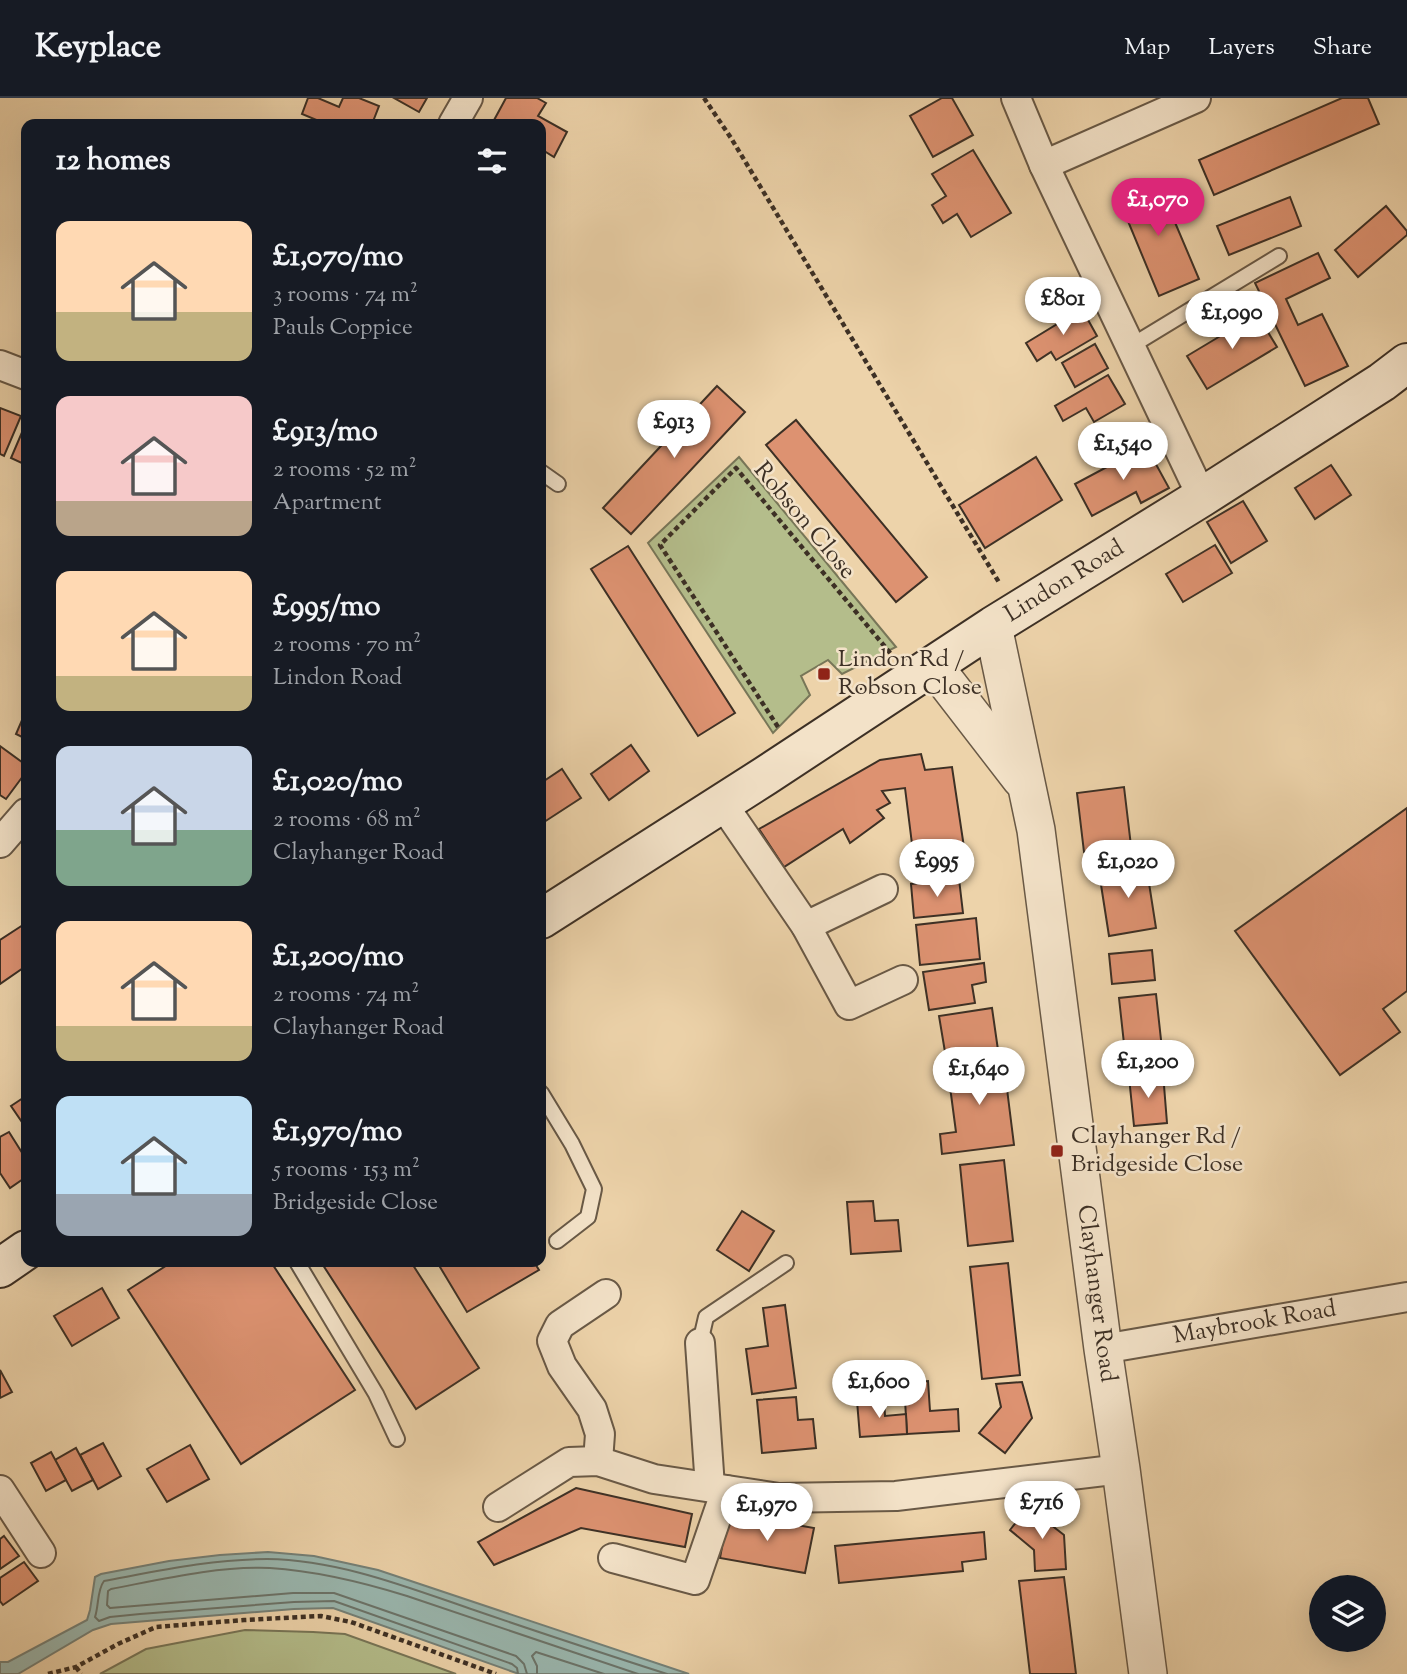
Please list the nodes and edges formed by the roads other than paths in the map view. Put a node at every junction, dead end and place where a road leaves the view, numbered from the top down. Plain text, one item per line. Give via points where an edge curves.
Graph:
1 (468, 98) edge
2 (1016, 98) edge
3 (1196, 98) edge
4 (456, 119) edge
5 (1044, 165) junction
6 (1279, 256) dead end
7 (1130, 346) junction
8 (1407, 363) edge
9 (0, 365) edge
10 (21, 372) edge
11 (546, 476) edge
12 (558, 484) dead end
13 (1202, 497) junction
14 (1005, 619) junction
15 (923, 672) junction
16 (1028, 788) junction
17 (722, 803) junction
18 (21, 819) edge
19 (0, 843) edge
20 (883, 889) dead end
21 (546, 916) edge
22 (806, 926) junction
23 (904, 980) dead end
24 (546, 1101) edge
25 (557, 1241) dead end
26 (21, 1253) edge
27 (786, 1264) dead end
28 (300, 1267) edge
29 (0, 1268) edge
30 (606, 1294) dead end
31 (1407, 1297) edge
32 (700, 1343) joint
33 (1103, 1349) junction
34 (397, 1439) dead end
35 (598, 1461) junction
36 (1121, 1469) junction
37 (718, 1488) junction
38 (2, 1497) edge
39 (498, 1507) dead end
40 (41, 1553) dead end
41 (613, 1558) dead end
42 (1148, 1674) edge

1 - 4 street
2 - 5 street
3 - 5 street
5 - 7 street
6 - 7 lane
7 - 13 street
8 - 13 main road, Lindon Road
9 - 10 street
11 - 12 lane
13 - 14 main road, Lindon Road
14 - 15 main road, Lindon Road
14 - 16 street, Clayhanger Road
15 - 16 street, Clayhanger Road
15 - 17 main road, Lindon Road
16 - 33 street, Clayhanger Road
17 - 21 main road, Lindon Road
17 - 22 street
18 - 19 street
20 - 22 street
22 - 23 street via 849,1005
24 - 25 lane via 594,1189 589,1217
26 - 29 main road
27 - 32 lane via 706,1317
28 - 34 lane via 376,1394
30 - 35 street via 560,1325 552,1341 562,1366 592,1409 600,1434
31 - 33 street, Maybrook Road
32 - 37 street
33 - 36 street, Clayhanger Road
35 - 37 street via 654,1479
35 - 39 street via 569,1462
36 - 37 street via 896,1496 779,1498
36 - 42 street, Clayhanger Road
37 - 41 street via 695,1580
38 - 40 street

